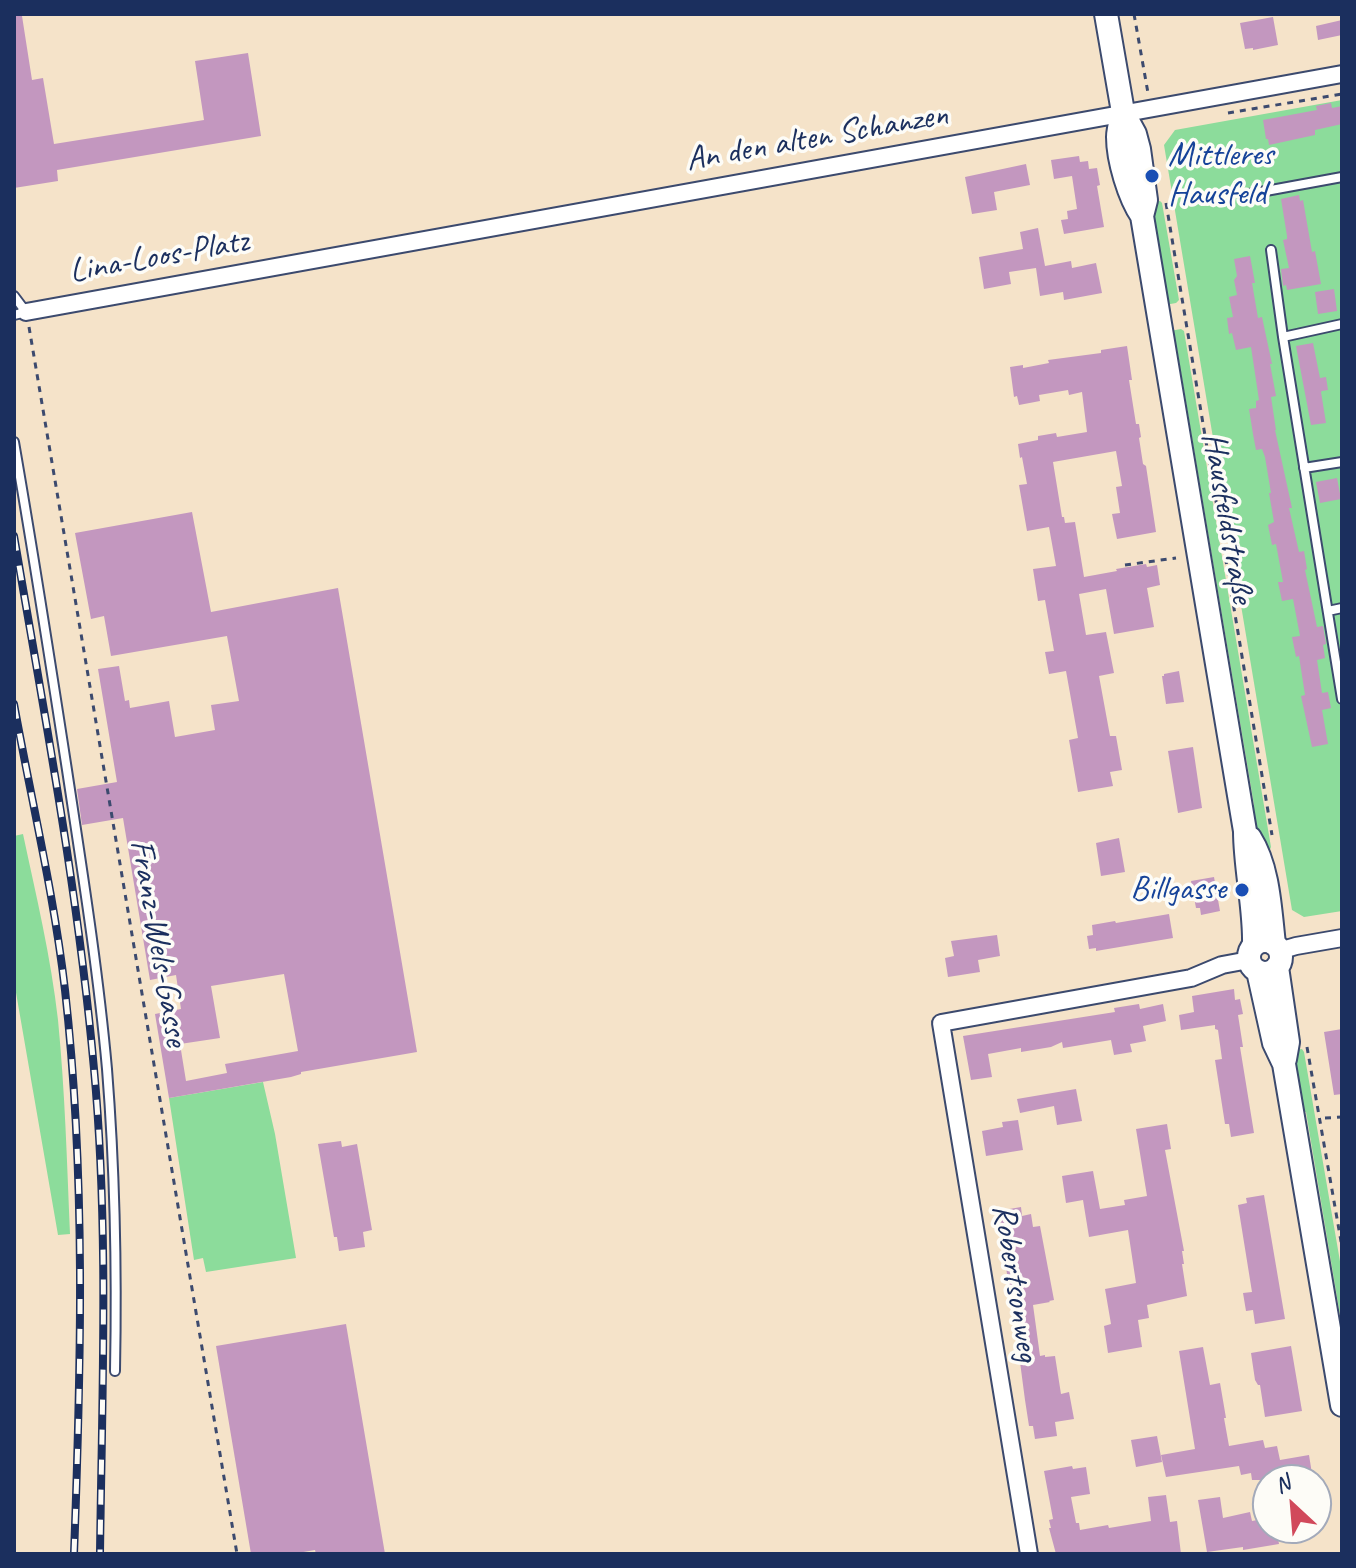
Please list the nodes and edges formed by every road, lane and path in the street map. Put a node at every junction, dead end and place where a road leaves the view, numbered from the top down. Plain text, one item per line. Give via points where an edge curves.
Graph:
1 (1106, 14) edge
2 (1134, 14) edge
3 (1342, 74) edge
4 (1342, 94) edge
5 (1150, 108) junction
6 (1123, 112) junction
7 (1219, 114) dead end
8 (1342, 177) edge
9 (1244, 195) dead end
10 (1167, 204) dead end
11 (1271, 250) dead end
12 (302, 262) joint
13 (14, 296) edge
14 (20, 313) edge
15 (1342, 324) edge
16 (1283, 337) junction
17 (31, 341) dead end
18 (14, 442) edge
19 (1342, 462) edge
20 (1304, 468) junction
21 (1176, 558) dead end
22 (1125, 565) dead end
23 (1342, 608) edge
24 (1328, 611) junction
25 (1342, 699) edge
26 (1272, 834) dead end
27 (1342, 938) edge
28 (1265, 956) junction
29 (1307, 1046) dead end
30 (1342, 1117) edge
31 (1325, 1118) dead end
32 (1342, 1247) edge
33 (115, 1371) dead end
34 (1342, 1405) edge
35 (237, 1554) edge
36 (1029, 1554) edge

1 - 6 street, Hausfeldstraße
2 - 5 path
3 - 5 street, An den alten Schanzen
4 - 7 path
5 - 6 street, An den alten Schanzen
6 - 12 street, An den alten Schanzen
6 - 28 street, Hausfeldstraße via 1139,149 1146,200 1142,216 1245,831 1254,922
8 - 9 lane
10 - 26 path
11 - 16 lane
12 - 14 street, Lina-Loos-Platz
13 - 14 lane
15 - 16 lane
16 - 20 lane
17 - 35 path, Franz-Wels-Gasse
18 - 33 lane via 75,824 105,1054 115,1204
19 - 20 lane
20 - 24 lane
21 - 22 path
23 - 24 lane
24 - 25 lane
27 - 28 street
28 - 34 street, Hausfeldstraße via 1274,1043 1284,1064
28 - 36 street, Robertsonweg via 1191,978 941,1023
29 - 32 path
30 - 31 path

